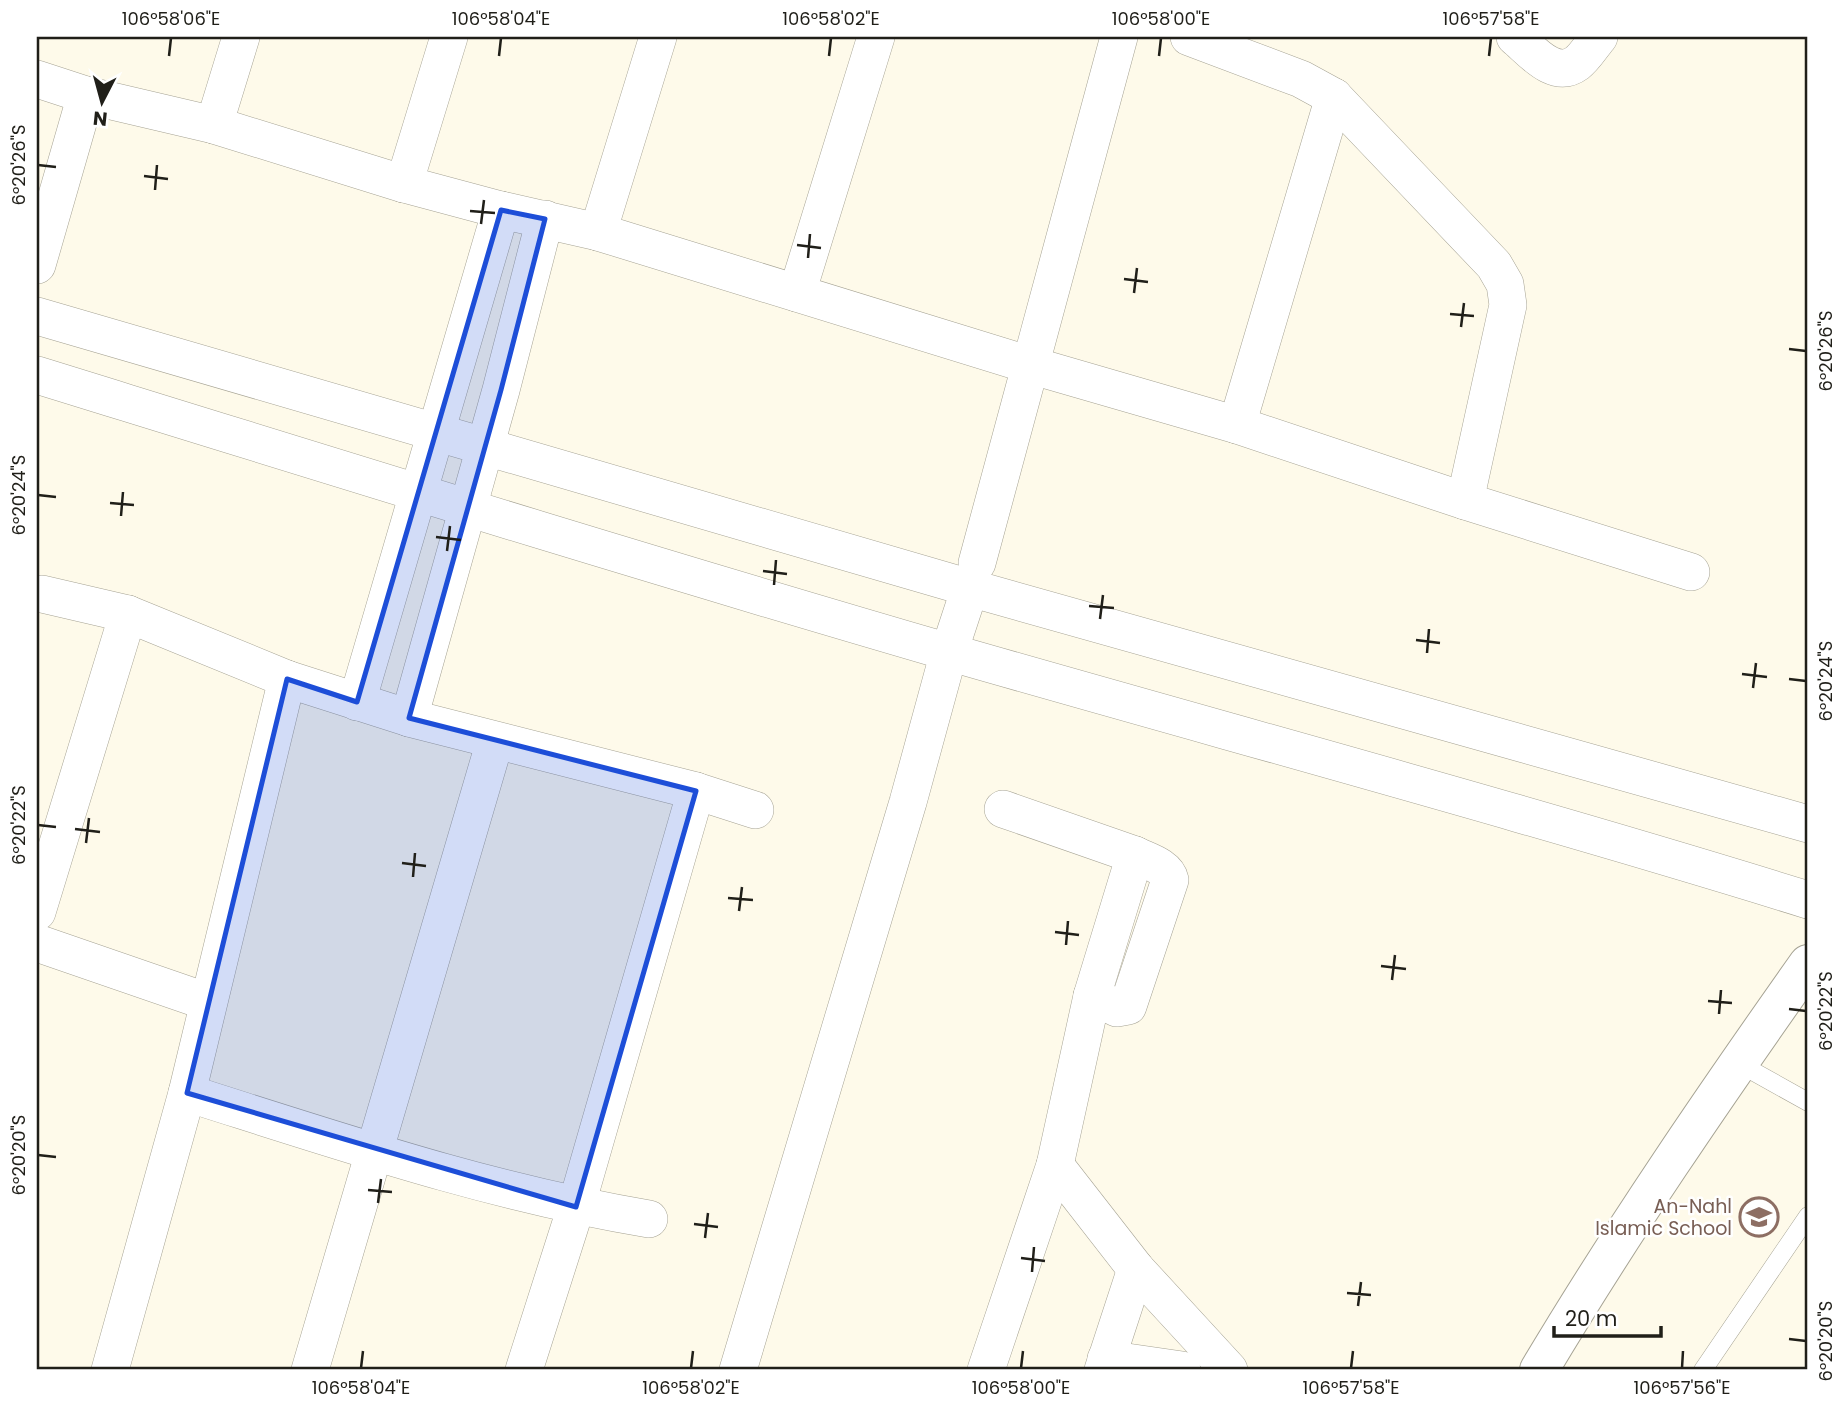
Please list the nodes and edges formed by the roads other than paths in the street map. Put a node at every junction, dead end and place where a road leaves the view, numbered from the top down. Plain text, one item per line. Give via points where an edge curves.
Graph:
1 (241, 37) edge
2 (449, 37) edge
3 (658, 37) edge
4 (876, 37) edge
5 (1119, 37) edge
6 (1189, 37) edge
7 (1515, 37) edge
8 (1599, 37) edge
9 (37, 79) edge
10 (86, 95) junction
11 (1334, 97) junction
12 (214, 125) junction
13 (404, 184) junction
14 (500, 210) junction
15 (545, 219) junction
16 (598, 232) junction
17 (37, 265) edge
18 (797, 293) junction
19 (37, 316) edge
20 (1030, 366) junction
21 (37, 375) edge
22 (1237, 425) junction
23 (436, 431) junction
24 (485, 447) junction
25 (419, 493) junction
26 (1465, 501) junction
27 (469, 508) junction
28 (1691, 572) dead end
29 (973, 576) junction
30 (42, 594) dead end
31 (128, 614) junction
32 (949, 652) junction
33 (287, 679) junction
34 (357, 702) junction
35 (409, 718) junction
36 (495, 741) junction
37 (696, 791) junction
38 (1003, 809) dead end
39 (755, 810) dead end
40 (1808, 824) edge
41 (1808, 900) edge
42 (37, 912) edge
43 (37, 943) edge
44 (1808, 964) edge
45 (208, 1002) junction
46 (1738, 1063) junction
47 (187, 1093) junction
48 (1808, 1102) edge
49 (373, 1152) junction
50 (1055, 1165) junction
51 (576, 1207) junction
52 (1808, 1216) edge
53 (649, 1219) dead end
54 (1136, 1269) junction
55 (1104, 1364) edge
56 (110, 1370) edge
57 (310, 1370) edge
58 (524, 1370) edge
59 (738, 1370) edge
60 (986, 1370) edge
61 (1182, 1370) edge
62 (1229, 1370) edge
63 (1539, 1370) edge
64 (1703, 1370) edge

1 - 12 street
2 - 13 street
3 - 16 street
4 - 18 street
5 - 20 street
6 - 11 street via 1301,79
7 - 8 street via 1548,66 1561,67 1576,64
9 - 10 street
10 - 12 street
10 - 17 street
11 - 22 street
11 - 26 street via 1494,265 1505,284 1508,305 1501,343
12 - 13 street
13 - 14 street
14 - 15 street
14 - 23 street
15 - 16 street
15 - 24 street
16 - 18 street
18 - 20 street
19 - 23 street
20 - 22 street
20 - 29 street
21 - 25 street
22 - 26 street
23 - 24 street
23 - 25 street
24 - 27 street
24 - 29 street
25 - 27 street
25 - 34 street
26 - 28 street
27 - 32 street
27 - 35 street
29 - 32 street
29 - 40 street
30 - 31 street
31 - 33 street
31 - 42 street
32 - 41 street via 1651,851
32 - 59 street
33 - 34 street
33 - 45 street
34 - 35 street
35 - 36 street
36 - 37 street
36 - 49 street
37 - 39 street
37 - 51 street
38 - 50 street via 1135,855 1163,869 1170,880 1128,1006 1117,1008 1093,996
43 - 45 street
44 - 46 main road
45 - 47 street
46 - 48 lane
46 - 63 main road via 1586,1291
47 - 49 street
47 - 56 street
49 - 51 street
49 - 57 street
50 - 54 street
50 - 60 street
51 - 53 street
51 - 58 street
52 - 64 lane
54 - 55 street
54 - 62 street
55 - 61 street

